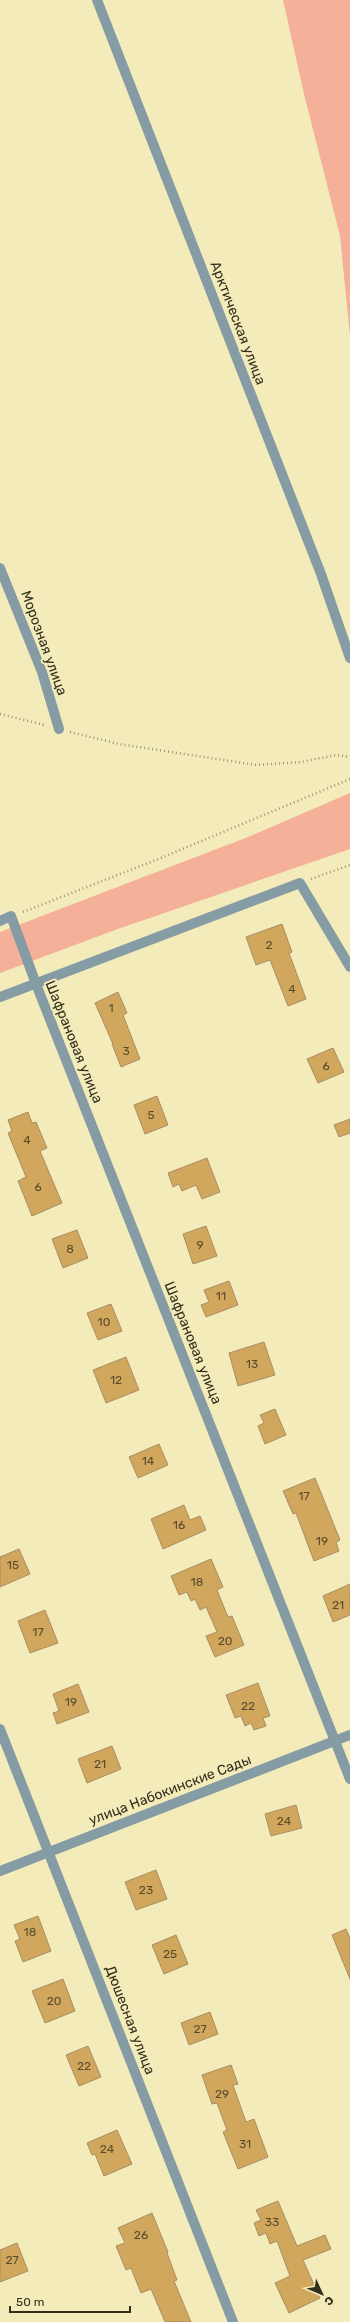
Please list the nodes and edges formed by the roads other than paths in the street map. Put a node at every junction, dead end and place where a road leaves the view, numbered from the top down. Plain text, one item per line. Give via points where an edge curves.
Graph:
1 (97, 0) edge
2 (0, 568) edge
3 (350, 658) edge
4 (59, 729) road end
5 (0, 920) edge
6 (350, 967) edge
7 (36, 984) junction
8 (0, 997) edge
9 (0, 1730) edge
10 (350, 1735) edge
11 (336, 1741) junction
12 (350, 1779) edge
13 (50, 1852) junction
14 (0, 1871) edge
15 (234, 2322) edge

1 - 3 street, Арктическая улица via 321,574
2 - 4 street, Морозная улица via 42,672
5 - 7 street, Шафрановая улица via 11,916
6 - 7 street via 300,883
7 - 8 street
7 - 11 street, Шафрановая улица
9 - 13 street, Дюшесная улица
10 - 11 street, улица Набокинские Сады
11 - 12 street, Шафрановая улица
11 - 13 street, улица Набокинские Сады
13 - 14 street, улица Набокинские Сады
13 - 15 street, Дюшесная улица

